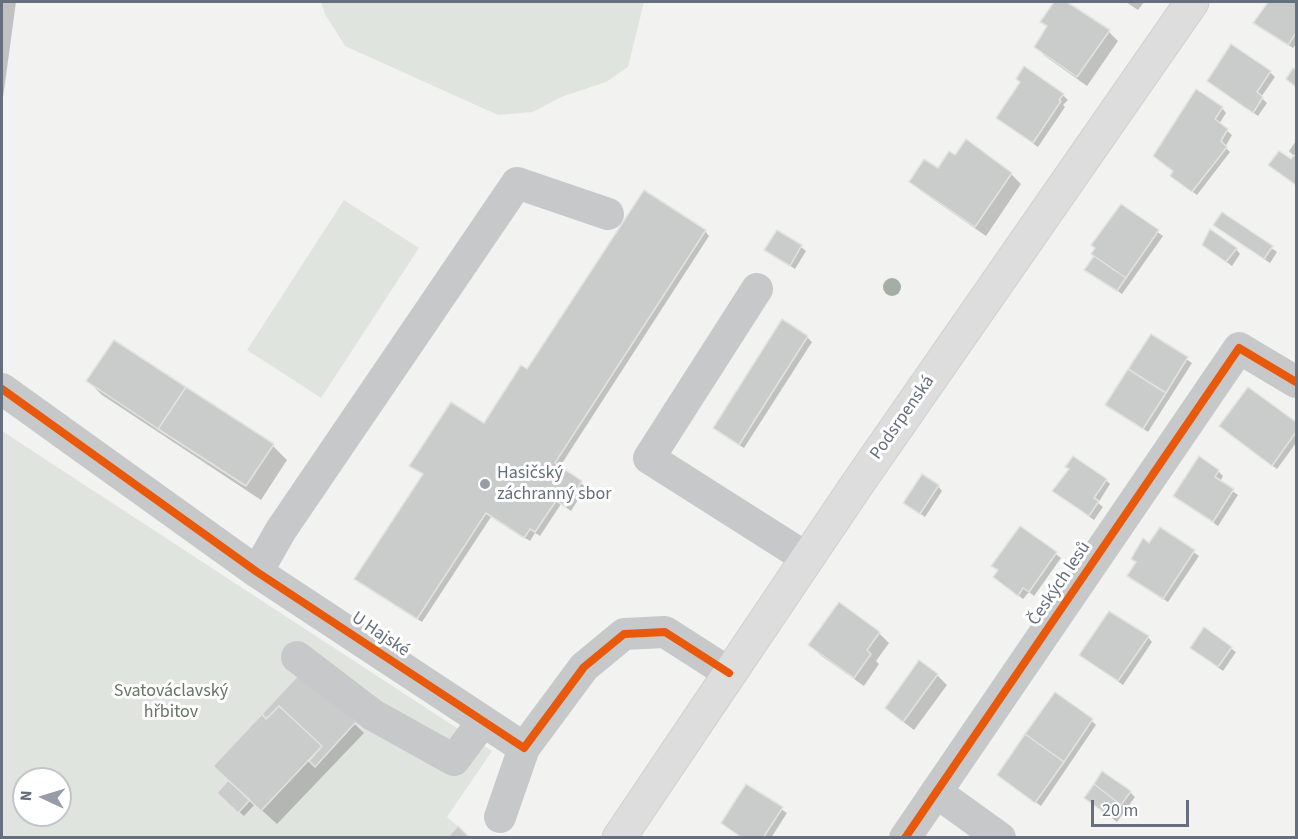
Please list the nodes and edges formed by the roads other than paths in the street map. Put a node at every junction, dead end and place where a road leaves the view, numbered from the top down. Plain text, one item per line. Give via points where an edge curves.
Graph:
1 (1192, 2) edge
2 (608, 214) dead end
3 (757, 289) dead end
4 (1296, 382) edge
5 (2, 389) edge
6 (808, 559) junction
7 (257, 572) junction
8 (297, 657) dead end
9 (729, 673) junction
10 (483, 721) junction
11 (524, 748) junction
12 (936, 792) junction
13 (500, 817) dead end
14 (619, 837) edge
15 (905, 837) edge
16 (1000, 837) edge

1 - 6 main road, Podsrpenská
2 - 7 street via 517,183 298,504
3 - 6 street via 649,458
4 - 12 street, Českých lesů via 1239,348
5 - 7 street, U Hajské
6 - 9 main road, Podsrpenská
7 - 10 street, U Hajské
8 - 10 street via 373,715 454,760
9 - 11 street via 665,632 624,634 584,668
9 - 14 main road, Podsrpenská
10 - 11 street, U Hajské
11 - 13 street
12 - 15 street, Českých lesů
12 - 16 street

